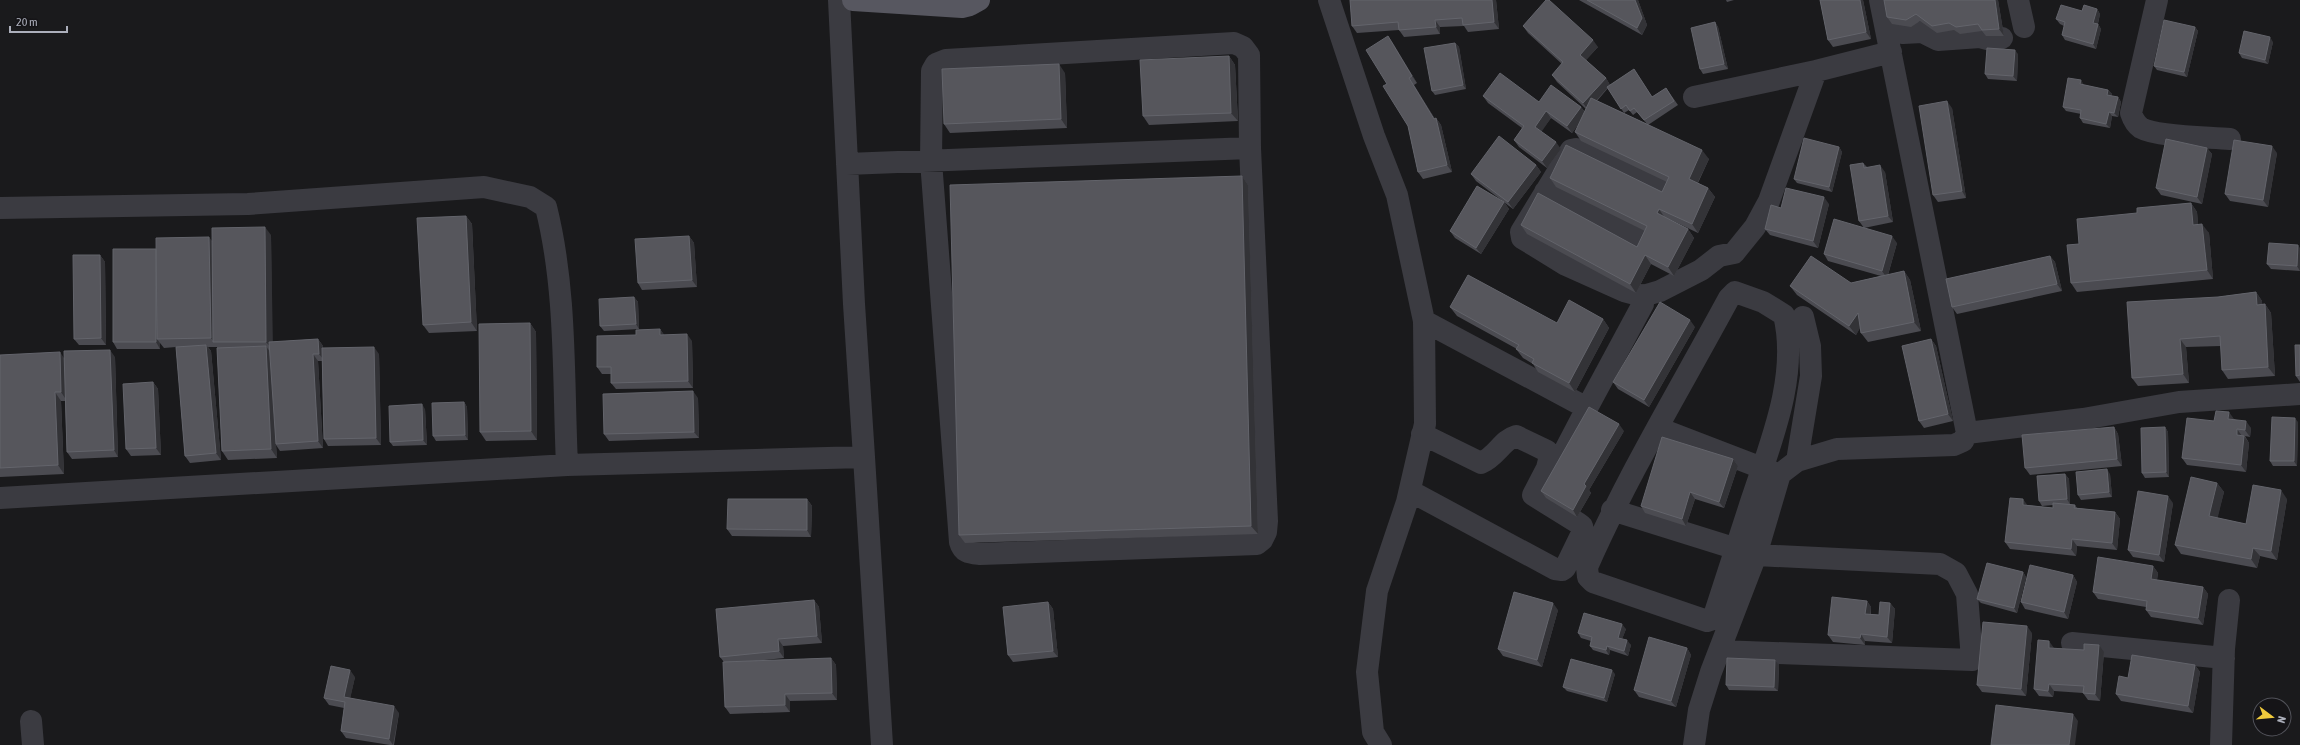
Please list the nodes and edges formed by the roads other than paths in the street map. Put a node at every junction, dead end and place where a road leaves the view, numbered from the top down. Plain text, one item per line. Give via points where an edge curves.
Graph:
1 (840, 0) edge
2 (853, 0) edge
3 (978, 0) edge
4 (1329, 0) edge
5 (1880, 0) edge
6 (2018, 0) edge
7 (2157, 0) edge
8 (2024, 27) dead end
9 (1886, 29) junction
10 (2002, 38) dead end
11 (1891, 52) junction
12 (1816, 71) junction
13 (1694, 97) dead end
14 (2230, 139) dead end
15 (1250, 148) junction
16 (931, 160) junction
17 (847, 164) junction
18 (1666, 191) edge
19 (1545, 192) junction
20 (0, 208) edge
21 (1642, 241) edge
22 (1643, 304) dead end
23 (1803, 317) dead end
24 (1424, 321) junction
25 (2300, 394) edge
26 (1587, 408) junction
27 (1658, 428) junction
28 (1966, 433) junction
29 (1422, 434) junction
30 (864, 457) junction
31 (567, 466) junction
32 (1780, 468) junction
33 (1410, 491) junction
34 (0, 498) edge
35 (1539, 499) junction
36 (1612, 510) junction
37 (1736, 550) junction
38 (1756, 555) junction
39 (2230, 600) dead end
40 (2072, 643) dead end
41 (1719, 650) junction
42 (2224, 658) junction
43 (31, 721) dead end
44 (33, 745) edge
45 (882, 745) edge
46 (1381, 745) edge
47 (1694, 745) edge
48 (2221, 745) edge

1 - 17 street
2 - 3 main road via 962,7
4 - 24 street via 1374,136 1397,195
5 - 9 street
6 - 8 street
7 - 14 street via 2131,112 2134,122 2140,128 2155,132
9 - 10 street via 1903,33 1922,32 1938,40 1980,37 1995,41
9 - 11 street
11 - 12 street
11 - 28 street
12 - 13 street
12 - 19 street via 1769,201 1755,227 1734,253 1719,256 1701,270 1660,291 1643,296 1624,291 1566,265 1522,238 1521,232
15 - 16 street
15 - 16 street via 1248,55 1243,47 1234,43 941,62 936,64 932,71
15 - 16 street via 1267,521 1266,532 1257,544 980,554 968,553 962,549
16 - 17 street
17 - 30 street
18 - 19 street via 1576,149 1571,150
19 - 21 street
20 - 31 street via 248,204 484,187 530,197 546,207 552,232 562,319
22 - 26 street
23 - 32 street via 1810,346 1811,376
24 - 26 street
24 - 29 street via 1425,424
25 - 28 street via 2179,402 2083,419
26 - 35 street
27 - 32 street
27 - 32 street via 1729,298 1735,292 1749,296 1784,315 1788,332
27 - 36 street
28 - 32 street via 1963,441 1954,445 1837,449
29 - 33 street
29 - 35 street via 1480,463 1495,455 1508,438 1516,436 1547,451 1550,456 1547,468 1533,495
30 - 31 street
30 - 45 street
31 - 34 street
32 - 37 street
32 - 38 street
33 - 35 street via 1555,569 1562,570 1583,531 1582,526
33 - 46 street via 1377,590 1367,672 1373,732
36 - 37 street
36 - 37 street via 1587,567 1588,577 1593,582 1707,622 1713,618
37 - 38 street
38 - 41 street
38 - 41 street via 1940,564 1956,573 1967,594 1972,660
39 - 42 street
40 - 42 street
41 - 47 street via 1699,710
42 - 48 street
43 - 44 street

